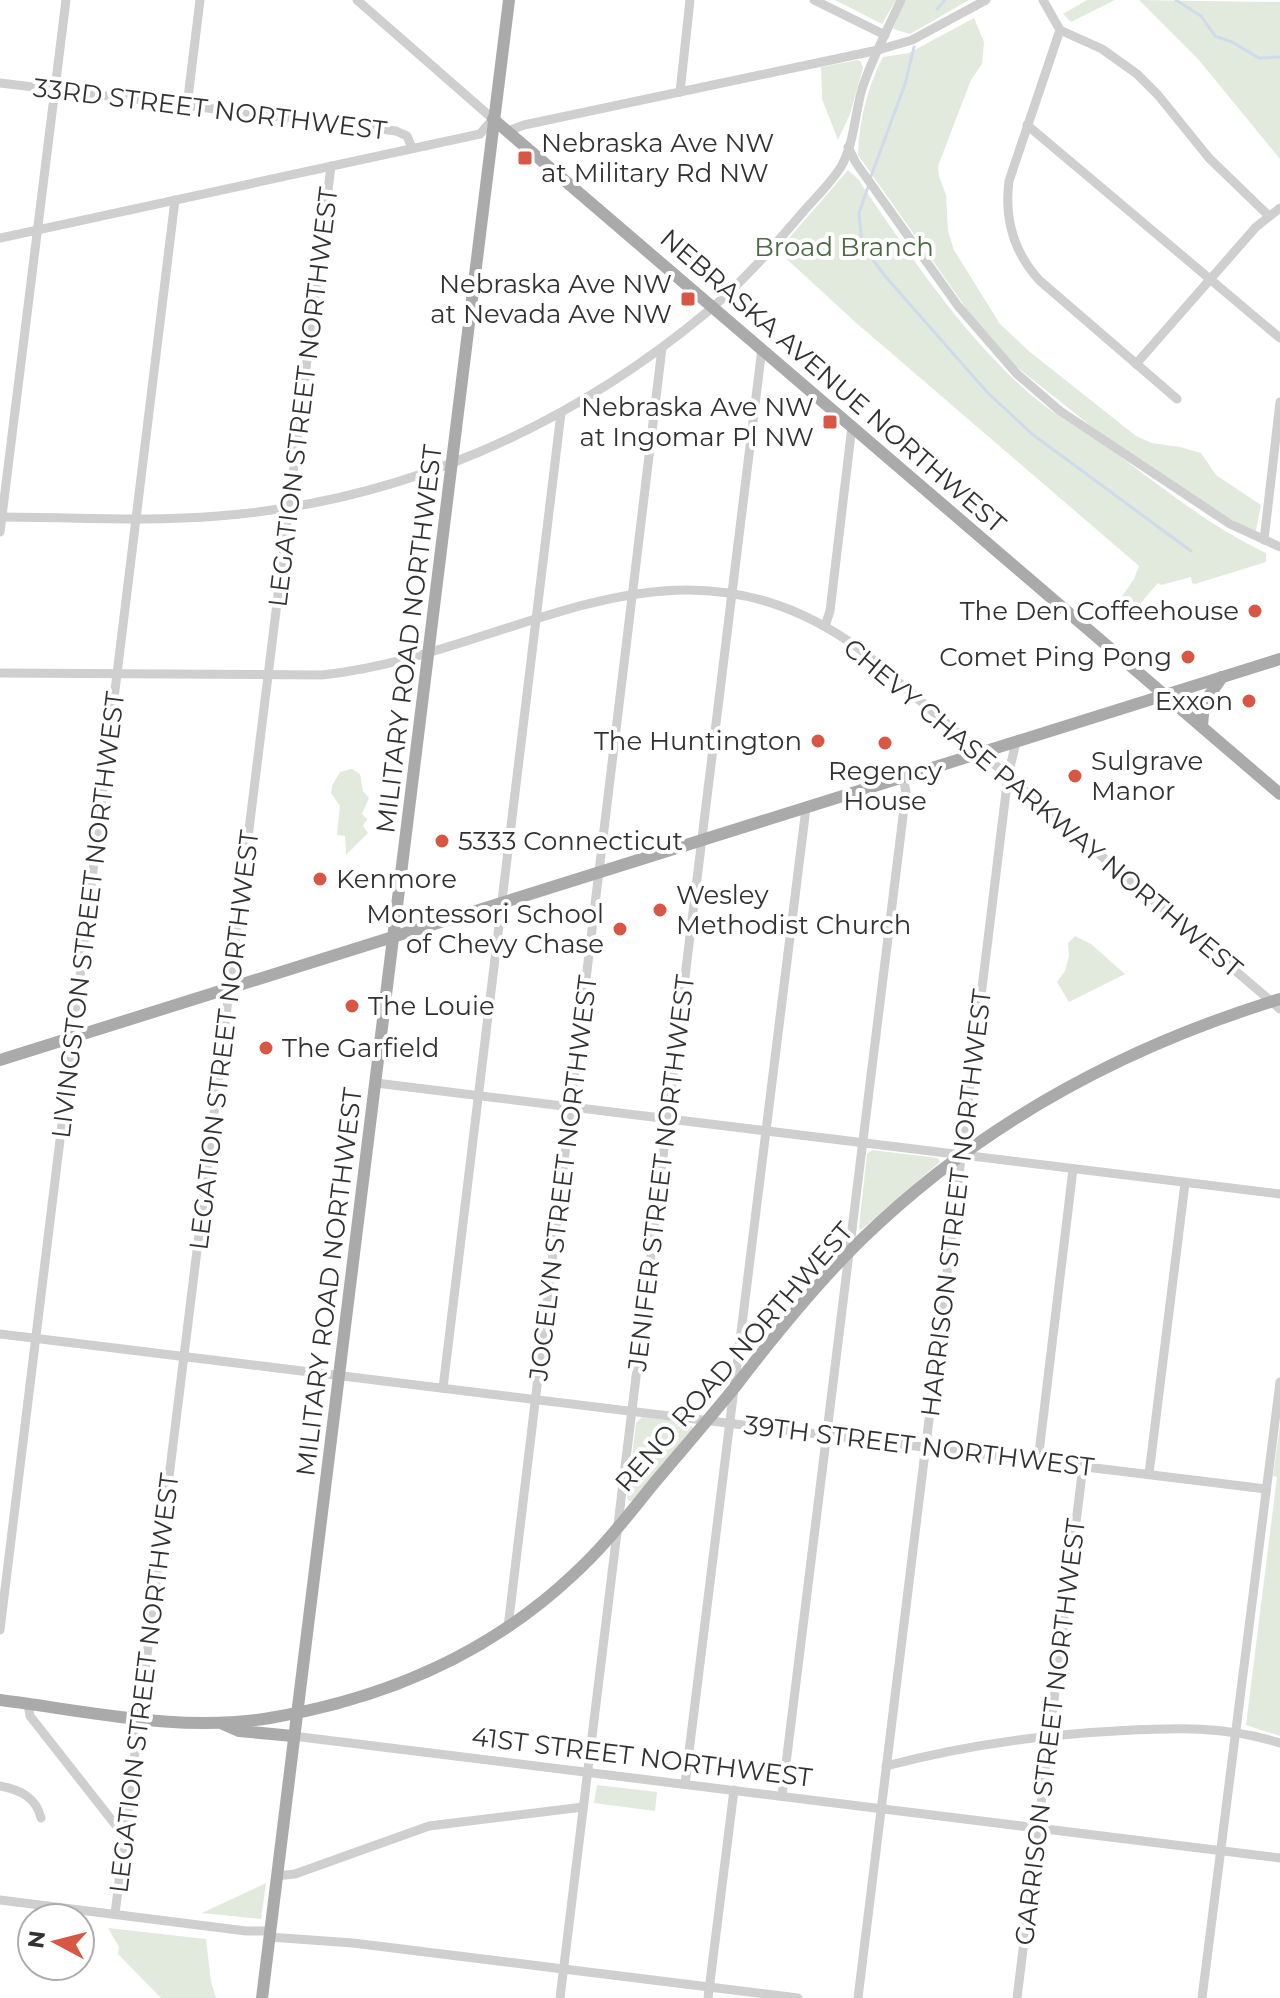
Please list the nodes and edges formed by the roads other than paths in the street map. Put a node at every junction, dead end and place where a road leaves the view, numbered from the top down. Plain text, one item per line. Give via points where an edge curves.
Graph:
1 (66, 0) edge
2 (200, 0) edge
3 (357, 0) edge
4 (509, 0) edge
5 (690, 0) edge
6 (814, 0) edge
7 (901, 0) edge
8 (986, 0) edge
9 (1043, 0) edge
10 (1060, 30) junction
11 (885, 35) junction
12 (878, 50) junction
13 (0, 83) edge
14 (55, 90) junction
15 (680, 92) junction
16 (187, 106) junction
17 (493, 119) junction
18 (1027, 125) junction
19 (508, 131) junction
20 (848, 147) junction
21 (412, 148) junction
22 (331, 166) junction
23 (175, 200) junction
24 (1280, 208) edge
25 (1269, 216) junction
26 (37, 230) junction
27 (0, 238) edge
28 (1209, 279) junction
29 (713, 307) junction
30 (1280, 338) edge
31 (662, 348) junction
32 (762, 348) junction
33 (1136, 364) junction
34 (1177, 399) dead end
35 (1280, 402) edge
36 (561, 413) junction
37 (852, 426) junction
38 (452, 463) junction
39 (289, 507) junction
40 (1, 517) edge
41 (137, 518) junction
42 (0, 532) edge
43 (1264, 540) junction
44 (1280, 547) edge
45 (634, 593) junction
46 (732, 593) junction
47 (537, 620) junction
48 (825, 626) junction
49 (430, 653) junction
50 (1280, 659) edge
51 (0, 673) edge
52 (117, 674) junction
53 (268, 676) junction
54 (1222, 677) junction
55 (1165, 694) junction
56 (1202, 726) junction
57 (1016, 742) junction
58 (981, 753) junction
59 (1008, 776) junction
60 (903, 777) junction
61 (1280, 794) edge
62 (806, 808) junction
63 (702, 840) junction
64 (600, 872) junction
65 (502, 903) junction
66 (394, 936) junction
67 (230, 988) junction
68 (1277, 1003) edge
69 (73, 1038) junction
70 (0, 1060) edge
71 (376, 1083) junction
72 (479, 1096) junction
73 (571, 1107) junction
74 (667, 1119) junction
75 (765, 1131) junction
76 (864, 1143) junction
77 (962, 1155) junction
78 (1073, 1169) junction
79 (1185, 1183) junction
80 (1280, 1194) edge
81 (849, 1252) junction
82 (0, 1334) edge
83 (36, 1338) junction
84 (185, 1356) junction
85 (340, 1375) junction
86 (1280, 1382) edge
87 (734, 1387) junction
88 (443, 1388) junction
89 (536, 1399) junction
90 (632, 1411) junction
91 (707, 1420) junction
92 (730, 1423) junction
93 (828, 1435) junction
94 (926, 1447) junction
95 (1038, 1461) junction
96 (1083, 1466) junction
97 (1149, 1474) junction
98 (1266, 1489) junction
99 (618, 1527) junction
100 (508, 1627) junction
101 (0, 1630) edge
102 (0, 1700) edge
103 (28, 1704) junction
104 (296, 1713) junction
105 (277, 1717) junction
106 (139, 1718) junction
107 (221, 1723) junction
108 (1236, 1732) junction
109 (1049, 1735) junction
110 (293, 1736) junction
111 (1280, 1743) edge
112 (886, 1766) junction
113 (588, 1772) junction
114 (685, 1784) junction
115 (0, 1786) edge
116 (734, 1790) junction
117 (782, 1796) junction
118 (583, 1807) junction
119 (881, 1808) junction
120 (41, 1818) dead end
121 (1038, 1827) junction
122 (125, 1837) junction
123 (1221, 1850) junction
124 (1280, 1858) edge
125 (276, 1876) junction
126 (0, 1900) edge
127 (115, 1914) junction
128 (269, 1934) junction
129 (563, 1969) junction
130 (709, 1993) edge
131 (262, 1998) edge
132 (560, 1998) edge
133 (798, 1998) edge
134 (858, 1998) edge
135 (1017, 1998) edge
136 (1202, 1998) edge

1 - 14 street
2 - 16 street
3 - 17 street, NEBRASKA AVENUE NORTHWEST
4 - 17 main road, MILITARY ROAD NORTHWEST
5 - 15 street
6 - 11 street
7 - 11 street
8 - 12 street via 912,40
9 - 10 street
10 - 18 street
10 - 25 street via 1102,49 1143,79 1209,158
11 - 12 street
12 - 15 street
12 - 20 street
13 - 14 street, 33RD STREET NORTHWEST
14 - 16 street, 33RD STREET NORTHWEST
14 - 26 street
15 - 19 street
16 - 21 street, 33RD STREET NORTHWEST via 396,131 407,136
17 - 19 main road, NEBRASKA AVENUE NORTHWEST
17 - 21 street via 480,134
17 - 38 main road, MILITARY ROAD NORTHWEST
18 - 28 street
18 - 33 street via 1008,192 1008,221 1017,246 1046,287
19 - 29 main road, NEBRASKA AVENUE NORTHWEST
20 - 29 street via 827,185
20 - 43 street via 1001,358 1060,411 1230,524
21 - 22 street
22 - 23 street
22 - 39 street, LEGATION STREET NORTHWEST
23 - 26 street
23 - 41 street, LIVINGSTON STREET NORTHWEST
24 - 25 street
25 - 28 street
26 - 27 street
26 - 40 street
28 - 30 street
28 - 33 street
29 - 31 street
29 - 32 main road, NEBRASKA AVENUE NORTHWEST
31 - 36 street
31 - 45 street, JOCELYN STREET NORTHWEST
32 - 37 main road, NEBRASKA AVENUE NORTHWEST
32 - 46 street, JENIFER STREET NORTHWEST
33 - 34 street
35 - 43 street
36 - 38 street
36 - 47 street
37 - 48 street
37 - 55 main road, NEBRASKA AVENUE NORTHWEST
38 - 39 street via 371,490
38 - 49 main road, MILITARY ROAD NORTHWEST
39 - 41 street
39 - 53 street, LEGATION STREET NORTHWEST
40 - 41 street
40 - 42 street
41 - 52 street, LIVINGSTON STREET NORTHWEST
43 - 44 street
45 - 46 street, CHEVY CHASE PARKWAY NORTHWEST
45 - 47 street, CHEVY CHASE PARKWAY NORTHWEST
45 - 64 street, JOCELYN STREET NORTHWEST
46 - 48 street, CHEVY CHASE PARKWAY NORTHWEST
46 - 63 street, JENIFER STREET NORTHWEST
47 - 49 street, CHEVY CHASE PARKWAY NORTHWEST
47 - 65 street
48 - 58 street, CHEVY CHASE PARKWAY NORTHWEST via 869,656
49 - 53 street, CHEVY CHASE PARKWAY NORTHWEST via 347,672
49 - 66 main road, MILITARY ROAD NORTHWEST
50 - 54 main road
51 - 52 street, CHEVY CHASE PARKWAY NORTHWEST
52 - 53 street, CHEVY CHASE PARKWAY NORTHWEST
52 - 69 street, LIVINGSTON STREET NORTHWEST
53 - 67 street, LEGATION STREET NORTHWEST
54 - 55 main road
54 - 56 main road via 1204,703
55 - 56 main road, NEBRASKA AVENUE NORTHWEST
55 - 57 main road
56 - 61 main road, NEBRASKA AVENUE NORTHWEST
57 - 58 main road
57 - 59 street, HARRISON STREET NORTHWEST
58 - 59 street, CHEVY CHASE PARKWAY NORTHWEST
58 - 60 main road
59 - 68 street, CHEVY CHASE PARKWAY NORTHWEST
59 - 77 street, HARRISON STREET NORTHWEST
60 - 62 main road
60 - 76 street via 906,792
62 - 63 main road
62 - 75 street
63 - 64 main road
63 - 74 street, JENIFER STREET NORTHWEST
64 - 65 main road
64 - 73 street, JOCELYN STREET NORTHWEST
65 - 66 main road
65 - 72 street
66 - 67 main road
66 - 71 main road, MILITARY ROAD NORTHWEST
67 - 69 main road
67 - 84 street, LEGATION STREET NORTHWEST
68 - 77 main road, RENO ROAD NORTHWEST via 1180,1033 1102,1068 1022,1113
69 - 70 main road
69 - 83 street, LIVINGSTON STREET NORTHWEST
71 - 72 street
71 - 85 main road, MILITARY ROAD NORTHWEST
72 - 73 street
72 - 88 street
73 - 74 street
73 - 89 street, JOCELYN STREET NORTHWEST
74 - 75 street
74 - 90 street, JENIFER STREET NORTHWEST
75 - 76 street
75 - 87 street
76 - 77 street
76 - 81 street
77 - 78 street
77 - 81 main road, RENO ROAD NORTHWEST
77 - 94 street, HARRISON STREET NORTHWEST
78 - 79 street
78 - 95 street
79 - 80 street
79 - 97 street
81 - 87 main road, RENO ROAD NORTHWEST
81 - 93 street
82 - 83 street, 39TH STREET NORTHWEST
83 - 84 street, 39TH STREET NORTHWEST
83 - 101 street, LIVINGSTON STREET NORTHWEST
84 - 85 street, 39TH STREET NORTHWEST
84 - 106 street, LEGATION STREET NORTHWEST
85 - 88 street, 39TH STREET NORTHWEST
85 - 104 main road, MILITARY ROAD NORTHWEST
86 - 98 street
87 - 91 main road, RENO ROAD NORTHWEST
87 - 92 street
88 - 89 street, 39TH STREET NORTHWEST
89 - 90 street, 39TH STREET NORTHWEST
89 - 100 street, JOCELYN STREET NORTHWEST
90 - 91 street, 39TH STREET NORTHWEST
90 - 99 street, JENIFER STREET NORTHWEST
91 - 92 street, 39TH STREET NORTHWEST
91 - 99 main road, RENO ROAD NORTHWEST
92 - 93 street, 39TH STREET NORTHWEST
92 - 114 street
93 - 94 street, 39TH STREET NORTHWEST
93 - 117 street
94 - 95 street, 39TH STREET NORTHWEST
94 - 112 street, HARRISON STREET NORTHWEST
95 - 96 street, 39TH STREET NORTHWEST
96 - 97 street, 39TH STREET NORTHWEST
96 - 109 street, GARRISON STREET NORTHWEST
97 - 98 street, 39TH STREET NORTHWEST
98 - 108 street
99 - 100 main road, RENO ROAD NORTHWEST via 571,1577
99 - 113 street, JENIFER STREET NORTHWEST
100 - 104 main road, RENO ROAD NORTHWEST via 418,1677
102 - 103 main road, 41ST STREET NORTHWEST
103 - 106 main road, 41ST STREET NORTHWEST
103 - 122 street via 30,1716
104 - 105 main road, RENO ROAD NORTHWEST
104 - 110 main road, MILITARY ROAD NORTHWEST
105 - 107 main road, RENO ROAD NORTHWEST
105 - 110 main road
106 - 107 main road, 41ST STREET NORTHWEST
106 - 122 street, LEGATION STREET NORTHWEST
107 - 110 main road, 41ST STREET NORTHWEST via 239,1731
108 - 109 street via 1191,1727
108 - 111 street
108 - 123 street
109 - 112 street
109 - 121 street, GARRISON STREET NORTHWEST
110 - 113 street, 41ST STREET NORTHWEST
110 - 125 main road, MILITARY ROAD NORTHWEST
112 - 119 street, HARRISON STREET NORTHWEST
113 - 114 street, 41ST STREET NORTHWEST
113 - 118 street, JENIFER STREET NORTHWEST
114 - 116 street, 41ST STREET NORTHWEST
115 - 120 street via 32,1799
116 - 117 street, 41ST STREET NORTHWEST
116 - 130 street
117 - 119 street, 41ST STREET NORTHWEST
118 - 125 street via 429,1826 295,1874
118 - 129 street, JENIFER STREET NORTHWEST
119 - 121 street, 41ST STREET NORTHWEST
119 - 134 street, HARRISON STREET NORTHWEST
121 - 123 street, 41ST STREET NORTHWEST
121 - 135 street, GARRISON STREET NORTHWEST
122 - 127 street, LEGATION STREET NORTHWEST
123 - 124 street, 41ST STREET NORTHWEST
123 - 136 street
125 - 128 main road, MILITARY ROAD NORTHWEST
126 - 127 street
127 - 128 street
128 - 129 street
128 - 131 main road, MILITARY ROAD NORTHWEST
129 - 130 street
129 - 132 street, JENIFER STREET NORTHWEST
130 - 133 street

